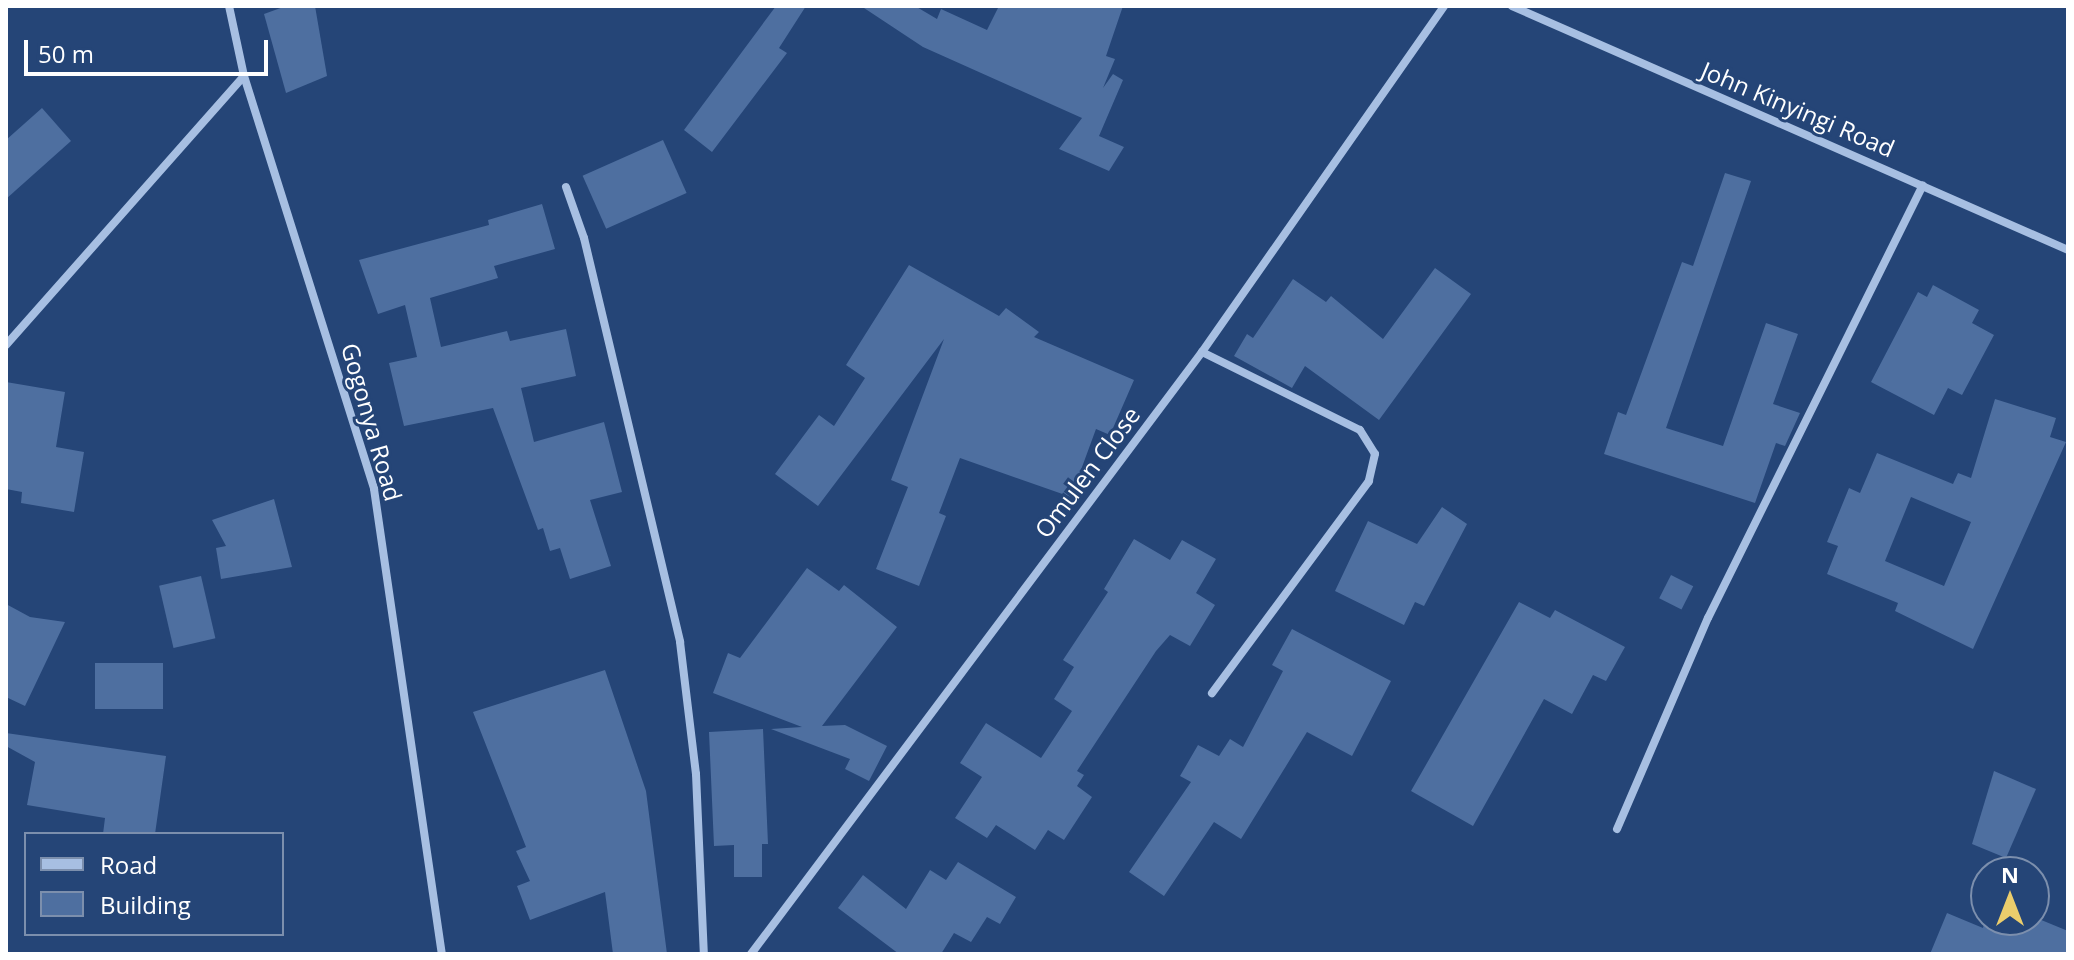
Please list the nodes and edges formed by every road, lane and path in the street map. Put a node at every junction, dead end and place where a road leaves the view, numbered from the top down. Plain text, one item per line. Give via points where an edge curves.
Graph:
1 (229, 6) edge
2 (1444, 6) edge
3 (1512, 6) edge
4 (244, 76) junction
5 (1923, 185) junction
6 (566, 187) dead end
7 (2068, 250) edge
8 (6, 345) edge
9 (1202, 352) junction
10 (1212, 693) dead end
11 (1617, 829) dead end
12 (442, 954) edge
13 (704, 954) edge
14 (751, 954) edge

1 - 4 street, Gogonya Road
2 - 9 street, Omulen Close
3 - 5 street, John Kinyingi Road
4 - 8 street
4 - 12 street, Gogonya Road via 374,489
5 - 7 street, John Kinyingi Road
5 - 11 street via 1763,502
6 - 13 street via 592,269 680,642 696,774
9 - 10 street via 1360,430 1375,454 1369,481
9 - 14 street, Omulen Close

